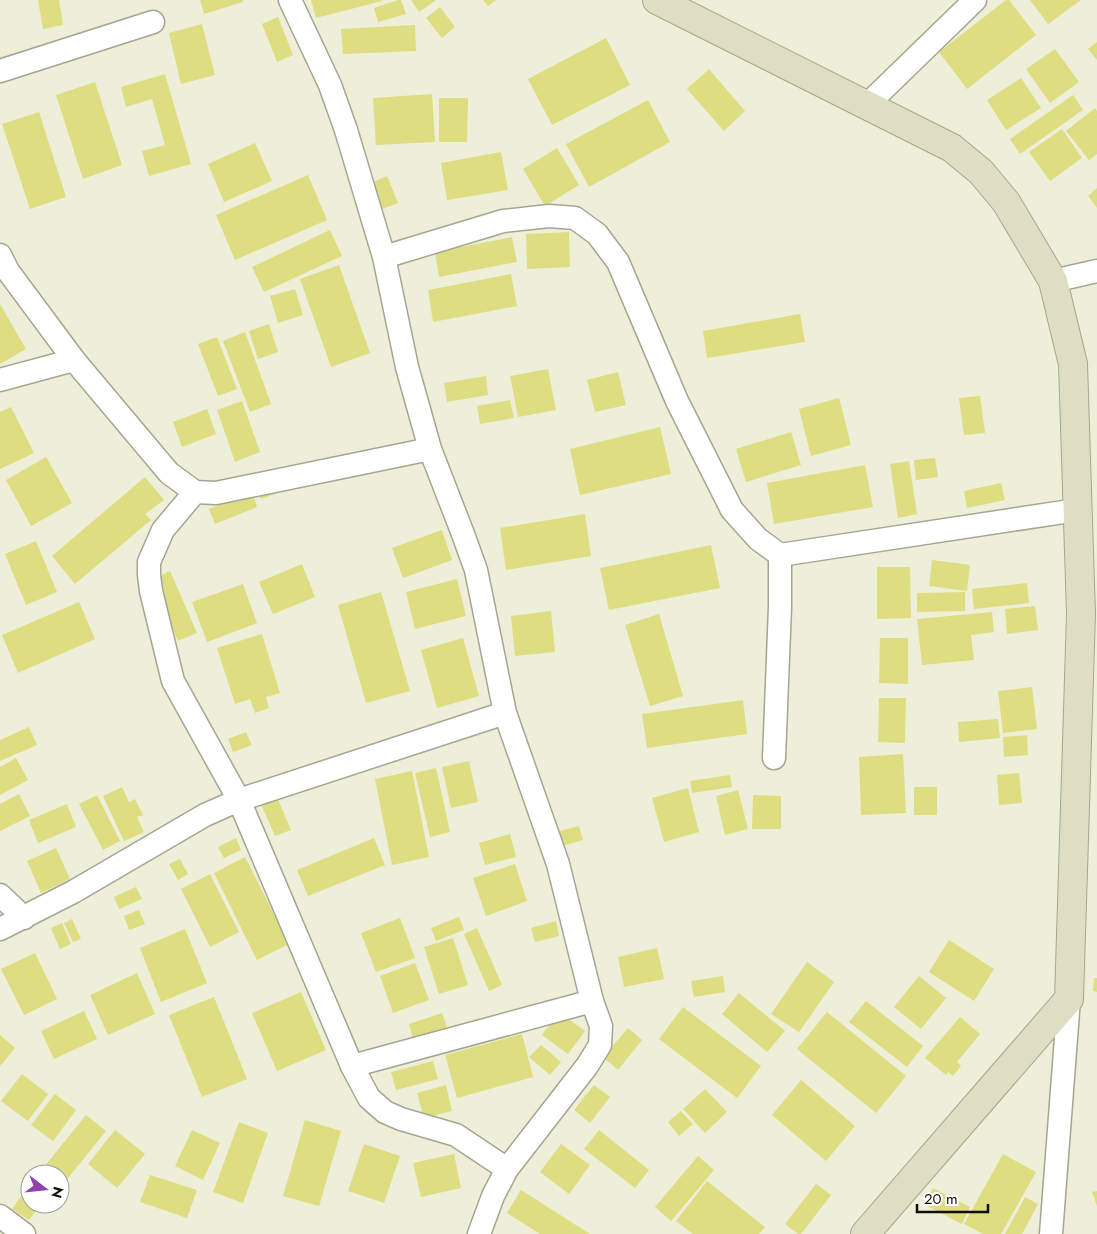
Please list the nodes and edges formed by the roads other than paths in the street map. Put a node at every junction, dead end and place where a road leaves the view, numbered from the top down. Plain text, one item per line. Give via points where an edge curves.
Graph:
1 (290, 0) edge
2 (657, 0) edge
3 (975, 0) edge
4 (153, 22) dead end
5 (0, 71) edge
6 (868, 104) junction
7 (0, 255) edge
8 (384, 257) junction
9 (1097, 271) edge
10 (1053, 281) junction
11 (74, 360) junction
12 (0, 380) edge
13 (430, 449) junction
14 (195, 492) junction
15 (1077, 510) junction
16 (780, 555) junction
17 (505, 713) junction
18 (774, 758) dead end
19 (239, 800) junction
20 (0, 896) edge
21 (24, 918) junction
22 (0, 929) edge
23 (1069, 999) junction
24 (592, 1001) junction
25 (352, 1066) junction
26 (506, 1169) junction
27 (0, 1216) edge
28 (24, 1234) edge
29 (479, 1234) edge
30 (865, 1234) edge
31 (1051, 1234) edge

1 - 8 street via 330,85
2 - 6 street
3 - 6 street
4 - 5 street
6 - 10 street via 952,148 981,172 1006,202
7 - 11 street via 8,271
8 - 13 street via 407,366
8 - 16 street via 503,221 549,216 575,218 597,234 618,262 677,401 732,510 758,539
9 - 10 street
10 - 15 street via 1073,364
11 - 12 street
11 - 14 street via 169,473
13 - 14 street via 216,493
13 - 17 street via 476,570
14 - 19 street via 163,530 155,547 149,562 151,591 173,681
15 - 16 street
15 - 23 street via 1081,614
16 - 18 street
17 - 19 street
17 - 24 street via 558,864
19 - 21 street via 205,815
19 - 25 street
20 - 21 street
21 - 22 street
23 - 30 street
23 - 31 street
24 - 25 street
24 - 26 street via 600,1026 600,1045
25 - 26 street via 370,1098 385,1112 456,1135
26 - 29 street
27 - 28 street

